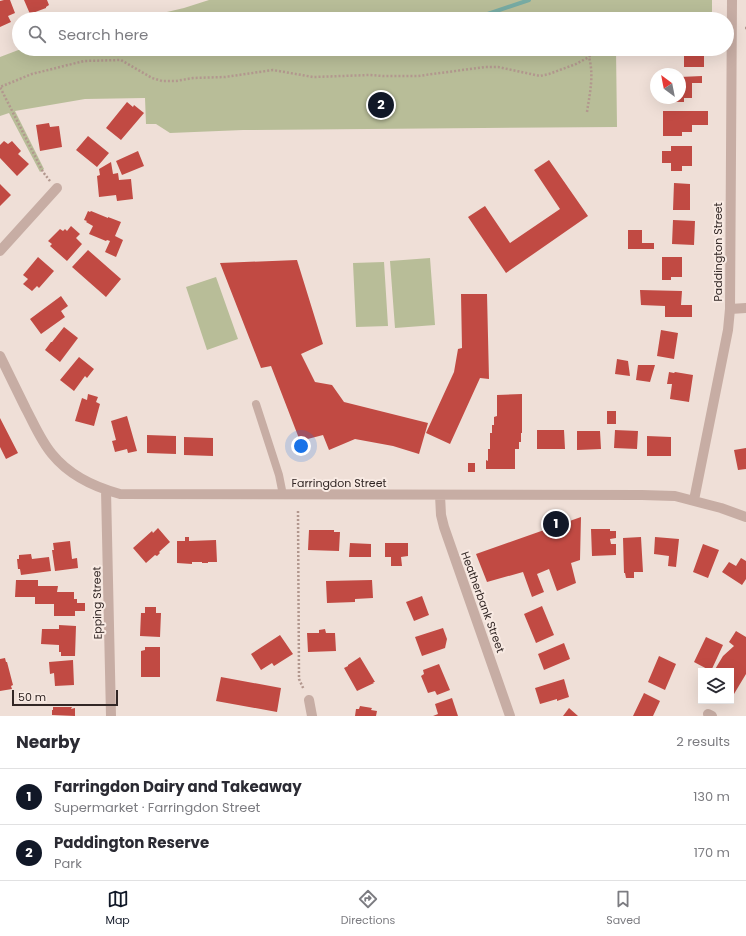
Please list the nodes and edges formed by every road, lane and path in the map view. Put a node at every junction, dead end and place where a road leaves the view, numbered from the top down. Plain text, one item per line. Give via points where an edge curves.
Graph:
1 (732, 0) edge
2 (732, 12) edge
3 (732, 56) edge
4 (589, 57) joint
5 (587, 112) dead end
6 (57, 188) joint
7 (0, 251) edge
8 (746, 308) edge
9 (730, 309) junction
10 (0, 356) edge
11 (256, 404) dead end
12 (106, 490) junction
13 (283, 495) junction
14 (440, 495) junction
15 (694, 500) junction
16 (298, 511) dead end
17 (746, 517) edge
18 (309, 700) joint
19 (111, 716) edge
20 (312, 716) edge
21 (510, 716) edge

1 - 2 street, Paddington Street
3 - 9 street, Paddington Street
4 - 5 path via 592,77
4 - 6 path via 540,76 498,67 485,67 418,76 313,77 273,70 176,81 152,78 121,60 84,61 32,74 0,87 43,172
6 - 7 street
8 - 9 street
9 - 15 street, Paddington Street
10 - 12 street, Farringdon Street via 52,454 76,476
11 - 13 lane
12 - 13 street, Farringdon Street via 120,494
12 - 19 street, Epping Street
13 - 14 street, Farringdon Street
14 - 15 street, Farringdon Street via 642,495 675,496
14 - 21 street, Heatherbank Street via 444,528
15 - 17 street, Farringdon Street
16 - 18 path via 299,679
18 - 20 street

